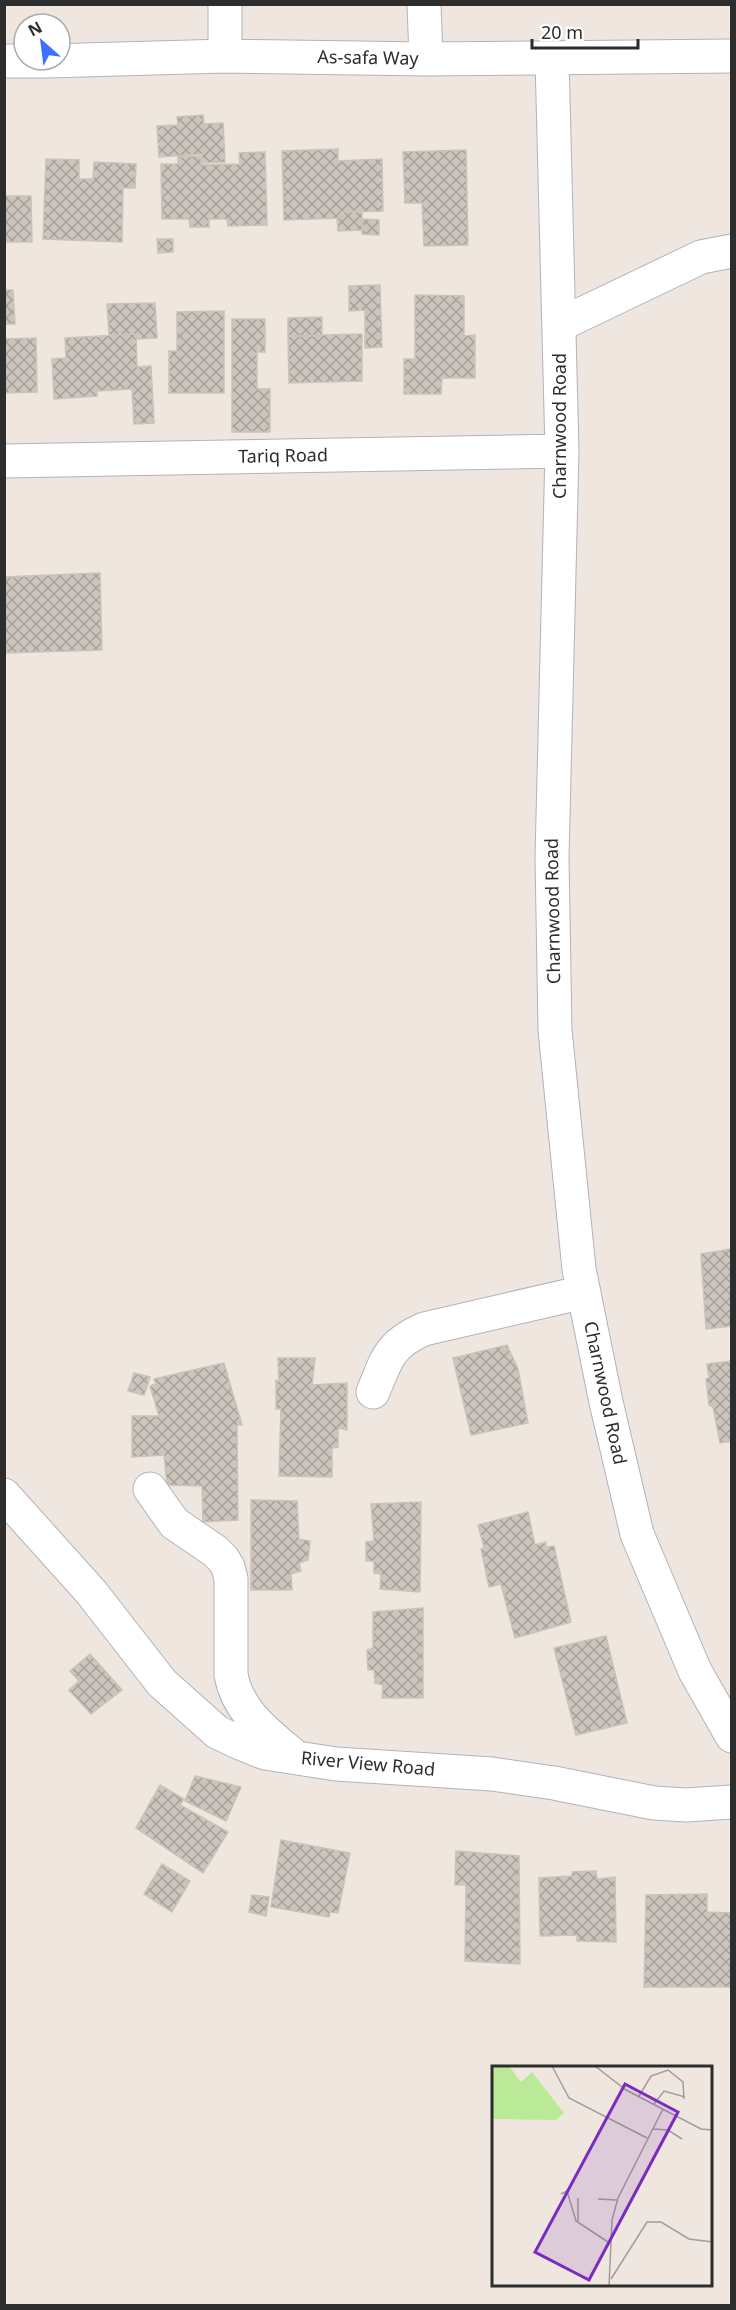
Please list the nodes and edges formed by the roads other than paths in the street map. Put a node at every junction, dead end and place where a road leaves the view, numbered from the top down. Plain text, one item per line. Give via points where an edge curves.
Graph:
1 (225, 4) edge
2 (424, 4) edge
3 (225, 56) junction
4 (732, 56) edge
5 (552, 58) junction
6 (426, 59) junction
7 (4, 61) edge
8 (732, 251) edge
9 (559, 325) junction
10 (562, 451) junction
11 (4, 461) edge
12 (584, 1292) junction
13 (373, 1392) dead end
14 (150, 1489) dead end
15 (4, 1495) edge
16 (732, 1736) edge
17 (297, 1758) junction
18 (732, 1802) edge

1 - 3 street
2 - 6 street
3 - 6 street, As-safa Way
3 - 7 street, As-safa Way
4 - 5 street, As-safa Way
5 - 6 street, As-safa Way
5 - 9 street, Charnwood Road
8 - 9 street via 701,257
9 - 10 street, Charnwood Road
10 - 11 street, Tariq Road
10 - 12 street, Charnwood Road via 552,858 555,1030
12 - 13 street via 424,1329 405,1338 390,1352
12 - 16 street, Charnwood Road via 637,1534 695,1671
14 - 17 street via 174,1523 223,1559 231,1579 234,1688 258,1726
15 - 17 street, River View Road via 91,1592 162,1683 193,1712 240,1743 265,1753
17 - 18 street, River View Road via 492,1774 654,1803

